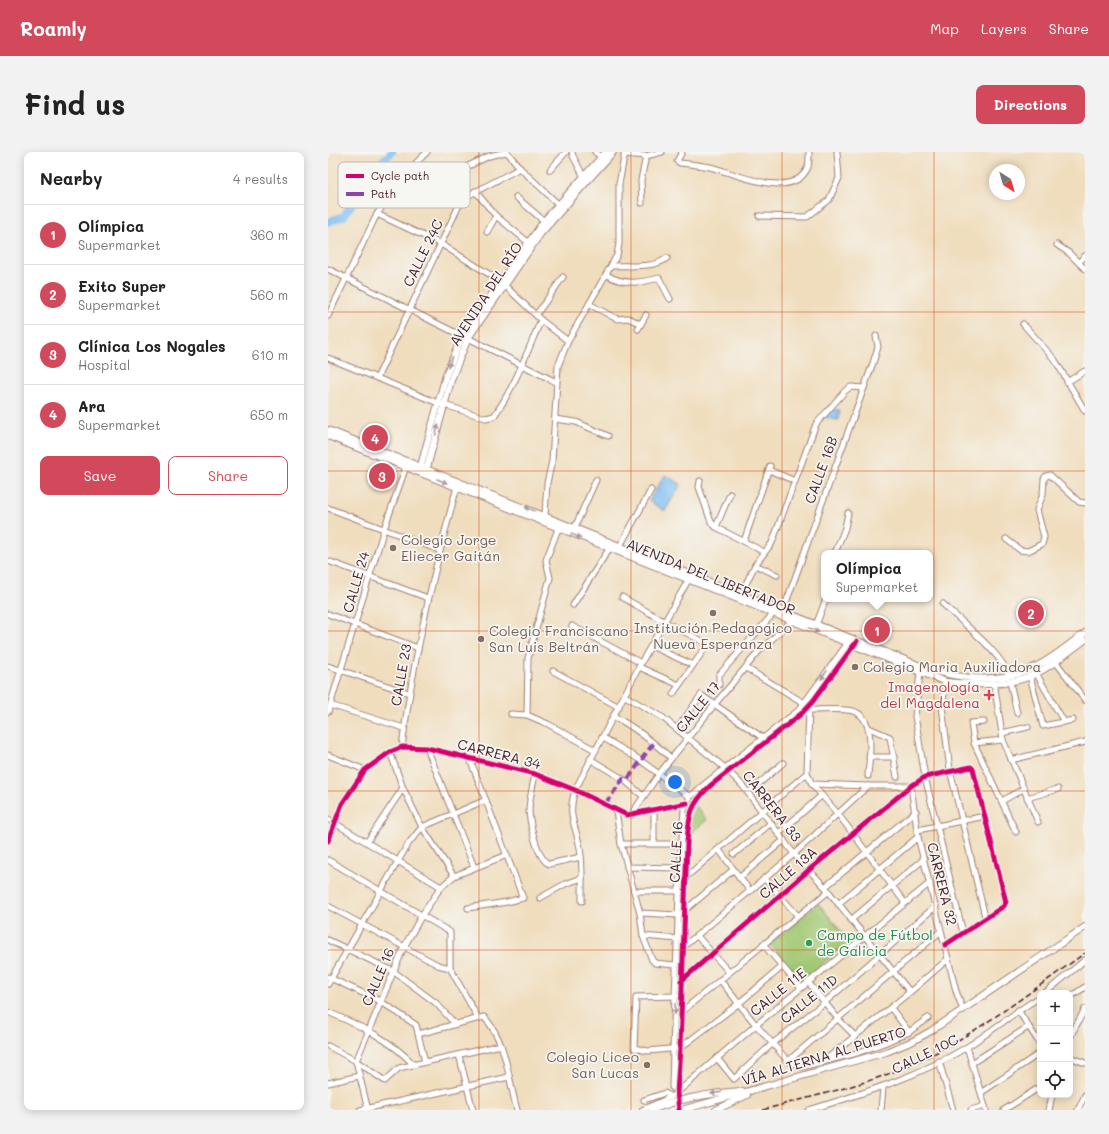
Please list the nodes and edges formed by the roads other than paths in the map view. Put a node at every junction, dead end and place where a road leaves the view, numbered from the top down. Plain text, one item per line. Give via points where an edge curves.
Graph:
1 (427, 152) edge
2 (507, 152) edge
3 (566, 152) edge
4 (572, 152) edge
5 (595, 152) edge
6 (613, 152) edge
7 (662, 152) edge
8 (682, 152) edge
9 (809, 152) edge
10 (837, 152) edge
11 (624, 153) edge
12 (646, 156) junction
13 (605, 157) edge
14 (417, 162) edge
15 (470, 165) edge
16 (520, 168) junction
17 (550, 170) dead end
18 (584, 177) junction
19 (475, 191) junction
20 (470, 194) edge
21 (516, 197) dead end
22 (642, 203) dead end
23 (558, 205) junction
24 (381, 208) edge
25 (458, 208) edge
26 (377, 214) junction
27 (496, 216) junction
28 (759, 216) dead end
29 (544, 221) junction
30 (487, 232) dead end
31 (528, 242) junction
32 (441, 244) junction
33 (1057, 245) dead end
34 (1085, 256) edge
35 (667, 258) dead end
36 (1079, 262) junction
37 (612, 266) junction
38 (328, 269) edge
39 (1085, 269) edge
40 (607, 274) junction
41 (563, 277) dead end
42 (346, 278) junction
43 (502, 283) junction
44 (670, 300) dead end
45 (589, 304) junction
46 (409, 310) junction
47 (536, 315) junction
48 (646, 315) dead end
49 (328, 316) edge
50 (541, 320) junction
51 (641, 324) junction
52 (1023, 324) dead end
53 (638, 329) dead end
54 (462, 336) junction
55 (876, 336) dead end
56 (468, 338) junction
57 (568, 341) junction
58 (328, 358) edge
59 (522, 364) junction
60 (1085, 371) edge
61 (377, 378) junction
62 (556, 382) junction
63 (1067, 382) junction
64 (864, 388) junction
65 (438, 403) junction
66 (444, 405) junction
67 (1085, 411) edge
68 (555, 419) junction
69 (328, 430) edge
70 (328, 436) edge
71 (608, 436) dead end
72 (408, 463) junction
73 (423, 470) junction
74 (596, 480) dead end
75 (700, 481) dead end
76 (795, 481) junction
77 (457, 487) junction
78 (651, 490) dead end
79 (730, 494) dead end
80 (1085, 503) edge
81 (328, 508) edge
82 (848, 513) dead end
83 (545, 515) junction
84 (575, 527) junction
85 (716, 527) junction
86 (558, 528) junction
87 (384, 530) junction
88 (1006, 539) dead end
89 (744, 541) junction
90 (620, 546) junction
91 (609, 549) junction
92 (439, 550) junction
93 (836, 550) edge
94 (764, 552) junction
95 (328, 561) edge
96 (755, 565) junction
97 (777, 575) dead end
98 (370, 577) junction
99 (690, 577) junction
100 (741, 594) junction
101 (622, 597) dead end
102 (428, 598) junction
103 (825, 602) edge
104 (573, 604) dead end
105 (943, 604) dead end
106 (783, 611) junction
107 (328, 614) edge
108 (773, 614) junction
109 (792, 621) junction
110 (665, 622) junction
111 (356, 624) junction
112 (816, 624) junction
113 (572, 626) dead end
114 (1085, 633) edge
115 (852, 642) junction
116 (1084, 643) edge
117 (651, 646) junction
118 (418, 648) junction
119 (1056, 661) junction
120 (640, 665) junction
121 (693, 665) junction
122 (328, 666) edge
123 (746, 668) junction
124 (341, 671) junction
125 (552, 671) dead end
126 (920, 673) junction
127 (1036, 674) junction
128 (1030, 676) junction
129 (1009, 679) junction
130 (946, 682) junction
131 (994, 683) junction
132 (679, 685) junction
133 (719, 685) dead end
134 (409, 693) junction
135 (673, 694) dead end
136 (624, 696) junction
137 (1085, 700) edge
138 (715, 704) junction
139 (330, 705) junction
140 (807, 706) junction
141 (619, 707) junction
142 (328, 712) edge
143 (1017, 713) dead end
144 (511, 714) dead end
145 (527, 715) junction
146 (613, 716) junction
147 (1073, 720) dead end
148 (984, 722) dead end
149 (1064, 722) junction
150 (1028, 727) dead end
151 (404, 728) junction
152 (870, 728) junction
153 (677, 729) junction
154 (1002, 733) junction
155 (602, 736) junction
156 (688, 737) junction
157 (763, 738) junction
158 (1003, 740) junction
159 (1085, 742) edge
160 (974, 743) junction
161 (402, 747) junction
162 (427, 748) junction
163 (595, 750) junction
164 (390, 752) junction
165 (328, 755) edge
166 (869, 757) junction
167 (894, 757) junction
168 (672, 758) junction
169 (470, 759) junction
170 (590, 759) junction
171 (1011, 760) junction
172 (783, 763) dead end
173 (365, 770) junction
174 (727, 770) junction
175 (950, 770) junction
176 (807, 773) junction
177 (535, 774) junction
178 (659, 774) junction
179 (868, 776) dead end
180 (897, 777) dead end
181 (925, 777) junction
182 (812, 784) junction
183 (868, 786) junction
184 (911, 786) junction
185 (403, 788) junction
186 (1024, 789) junction
187 (1058, 789) dead end
188 (575, 790) junction
189 (748, 793) junction
190 (643, 796) junction
191 (821, 796) junction
192 (690, 797) junction
193 (1027, 798) junction
194 (486, 800) junction
195 (1002, 801) junction
196 (687, 803) junction
197 (616, 811) junction
198 (654, 811) junction
199 (916, 811) junction
200 (763, 813) junction
201 (453, 814) junction
202 (838, 814) junction
203 (631, 815) junction
204 (985, 816) junction
205 (328, 819) edge
206 (962, 821) junction
207 (1038, 822) dead end
208 (334, 823) junction
209 (771, 823) junction
210 (938, 826) junction
211 (422, 827) junction
212 (918, 830) junction
213 (1016, 832) dead end
214 (779, 833) junction
215 (853, 834) junction
216 (918, 837) junction
217 (784, 840) junction
218 (328, 841) edge
219 (367, 842) junction
220 (654, 843) junction
221 (621, 844) junction
222 (681, 844) junction
223 (718, 850) junction
224 (866, 852) junction
225 (734, 854) dead end
226 (794, 854) junction
227 (507, 856) junction
228 (581, 857) junction
229 (924, 859) junction
230 (328, 860) edge
231 (398, 861) junction
232 (474, 867) junction
233 (627, 867) junction
234 (680, 868) junction
235 (879, 869) junction
236 (733, 870) junction
237 (809, 870) junction
238 (454, 876) junction
239 (686, 877) junction
240 (582, 878) junction
241 (739, 878) junction
242 (764, 878) junction
243 (930, 883) junction
244 (825, 886) junction
245 (892, 886) junction
246 (441, 887) junction
247 (381, 891) junction
248 (634, 891) junction
249 (680, 891) junction
250 (750, 891) junction
251 (829, 891) junction
252 (780, 896) junction
253 (540, 898) dead end
254 (582, 902) dead end
255 (905, 903) junction
256 (838, 904) junction
257 (328, 906) edge
258 (936, 906) junction
259 (468, 908) dead end
260 (684, 911) junction
261 (640, 913) junction
262 (422, 915) junction
263 (679, 915) junction
264 (798, 916) junction
265 (985, 917) junction
266 (851, 920) junction
267 (362, 924) junction
268 (1085, 927) edge
269 (941, 931) junction
270 (963, 934) junction
271 (643, 936) junction
272 (697, 936) junction
273 (864, 937) junction
274 (328, 940) edge
275 (678, 940) junction
276 (764, 944) junction
277 (945, 945) junction
278 (404, 947) junction
279 (683, 947) junction
280 (347, 950) junction
281 (713, 953) junction
282 (880, 956) junction
283 (948, 958) junction
284 (1085, 960) edge
285 (675, 965) junction
286 (782, 966) junction
287 (450, 968) junction
288 (893, 970) junction
289 (393, 971) junction
290 (729, 972) junction
291 (330, 977) edge
292 (720, 980) junction
293 (681, 981) junction
294 (808, 982) junction
295 (328, 984) edge
296 (1085, 987) edge
297 (801, 988) junction
298 (1049, 990) edge
299 (910, 992) junction
300 (1073, 995) edge
301 (678, 996) junction
302 (1037, 999) edge
303 (380, 1001) junction
304 (824, 1003) junction
305 (738, 1004) junction
306 (891, 1008) junction
307 (1085, 1009) edge
308 (963, 1010) junction
309 (1018, 1010) junction
310 (328, 1012) edge
311 (681, 1012) junction
312 (481, 1018) junction
313 (928, 1018) dead end
314 (839, 1020) junction
315 (455, 1024) junction
316 (756, 1025) junction
317 (1028, 1026) junction
318 (370, 1030) junction
319 (1073, 1031) edge
320 (909, 1032) junction
321 (418, 1034) junction
322 (855, 1036) junction
323 (1037, 1040) edge
324 (772, 1044) junction
325 (501, 1045) junction
326 (967, 1047) junction
327 (330, 1048) edge
328 (680, 1048) junction
329 (673, 1049) junction
330 (459, 1055) junction
331 (1037, 1055) edge
332 (717, 1058) junction
333 (1073, 1058) edge
334 (356, 1061) junction
335 (788, 1061) junction
336 (938, 1061) junction
337 (425, 1062) junction
338 (823, 1062) junction
339 (972, 1063) junction
340 (1085, 1063) edge
341 (414, 1064) junction
342 (359, 1076) junction
343 (509, 1077) junction
344 (328, 1083) edge
345 (467, 1086) junction
346 (883, 1088) junction
347 (1037, 1088) edge
348 (755, 1090) junction
349 (678, 1092) junction
350 (982, 1092) junction
351 (1085, 1095) edge
352 (671, 1097) junction
353 (1051, 1098) edge
354 (644, 1100) dead end
355 (677, 1102) junction
356 (986, 1108) edge
357 (368, 1109) edge
358 (685, 1109) edge
359 (360, 1110) edge
360 (473, 1110) edge
361 (516, 1110) edge
362 (642, 1110) edge
363 (652, 1110) edge
364 (679, 1110) edge
365 (716, 1110) edge
366 (809, 1110) edge
367 (881, 1110) edge
368 (953, 1110) edge
369 (971, 1110) edge
370 (1004, 1110) edge
371 (1049, 1110) edge
372 (1078, 1110) edge

1 - 14 street
2 - 15 street via 489,156
2 - 16 street
3 - 17 street
4 - 18 street
5 - 13 street
6 - 13 main road, AVENIDA DEL RÍO
7 - 12 street
8 - 9 street via 677,161 680,163 710,167 761,182 781,185 798,180 808,167
10 - 28 street via 839,178 829,200 807,217
11 - 12 street
11 - 37 street via 619,184 618,244
12 - 22 street via 641,180
13 - 18 main road, AVENIDA DEL RÍO
13 - 43 main road, AVENIDA DEL RÍO
16 - 19 street
16 - 23 street
18 - 23 main road, AVENIDA DEL RÍO
19 - 20 street
19 - 27 street
21 - 29 street
23 - 29 main road, AVENIDA DEL RÍO
24 - 26 street
25 - 32 street, CALLE 24C
26 - 32 street
26 - 42 street
27 - 30 street
27 - 31 street
29 - 31 main road, AVENIDA DEL RÍO
31 - 43 main road, AVENIDA DEL RÍO
32 - 43 street
32 - 46 street, CALLE 24C
33 - 36 street
34 - 36 street
35 - 37 street via 661,263 648,265
36 - 39 street
37 - 40 street
38 - 42 street
40 - 44 street via 621,282 646,282 660,278
40 - 45 street
41 - 47 street
42 - 46 street
42 - 49 street
43 - 47 street
43 - 54 main road, AVENIDA DEL RÍO
43 - 56 main road, AVENIDA DEL RÍO
45 - 51 street via 617,319 628,318
45 - 57 street
46 - 54 street
46 - 61 street, CALLE 24C
47 - 50 street
48 - 51 street
50 - 57 street
50 - 59 street
51 - 53 street
52 - 63 street via 1055,360
54 -> 65 main road, AVENIDA DEL RÍO via 452,355
55 - 64 street, CALLE 16B via 878,347
56 - 59 street
56 - 66 main road, AVENIDA DEL RÍO
57 - 62 street via 558,366
58 - 61 street
59 - 62 street
59 - 66 street via 494,416 486,418
60 - 63 street
61 - 65 street
62 - 68 street
63 - 67 street
64 - 76 street via 852,387 846,390 816,424
64 - 106 street, CALLE 16B
65 - 66 street
65 - 73 main road, AVENIDA DEL RÍO
73 -> 66 main road, AVENIDA DEL RÍO
68 - 71 street via 576,422
68 - 83 street
69 - 72 main road, AVENIDA DEL LIBERTADOR
70 - 72 main road, AVENIDA DEL LIBERTADOR
72 - 73 main road, AVENIDA DEL LIBERTADOR
72 - 87 street, CALLE 24
73 -> 77 main road, AVENIDA DEL LIBERTADOR
83 -> 73 main road, AVENIDA DEL LIBERTADOR
74 - 84 street
75 - 85 street via 699,487 711,522
76 - 89 street via 770,468
76 - 94 street via 772,543
77 - 86 main road, AVENIDA DEL LIBERTADOR
77 - 92 street, CALLE 23
78 - 90 street
79 - 85 street
80 - 88 street via 1079,502 1050,475 1046,476 1037,510 1044,537 1042,544 1028,552 1020,550
81 - 87 street
82 - 93 street
83 - 84 main road, AVENIDA DEL LIBERTADOR
84 - 90 main road, AVENIDA DEL LIBERTADOR
85 - 89 street
86 -> 91 main road, AVENIDA DEL LIBERTADOR
86 - 145 street via 546,560 550,578 528,658
87 - 92 street
87 - 98 street, CALLE 24
89 - 94 street
90 - 99 main road, AVENIDA DEL LIBERTADOR
91 - 99 main road, AVENIDA DEL LIBERTADOR
91 - 104 street
92 - 102 street, CALLE 23
94 - 96 street
95 - 98 street
96 - 97 street
96 - 100 street
98 - 102 street
98 - 111 street, CALLE 24
99 - 100 main road, AVENIDA DEL LIBERTADOR
99 - 108 main road, AVENIDA DEL LIBERTADOR
99 - 110 street
100 - 106 main road, AVENIDA DEL LIBERTADOR
101 - 110 street
102 - 118 street, CALLE 23
103 - 112 street
105 - 129 street via 992,650 1007,669
106 - 112 main road, AVENIDA DEL LIBERTADOR
107 - 111 street
108 - 109 main road, AVENIDA DEL LIBERTADOR
108 - 133 street via 719,675
109 -> 115 main road, AVENIDA DEL LIBERTADOR
109 - 123 street, CALLE 17 via 760,650
110 - 117 street
110 - 121 street via 708,644
111 - 118 street
111 - 124 street, CALLE 24
112 - 115 main road, AVENIDA DEL LIBERTADOR
113 - 120 street
114 - 129 main road, AVENIDA DEL LIBERTADOR via 1039,665
115 - 126 main road, AVENIDA DEL LIBERTADOR
115 - 129 main road, AVENIDA DEL LIBERTADOR via 951,676
115 - 140 street, CALLE 16
116 - 119 main road, AVENIDA DEL LIBERTADOR
117 - 120 street
117 - 121 street
118 - 134 street, CALLE 23
119 - 127 main road, AVENIDA DEL LIBERTADOR
119 - 137 street
120 - 132 street
120 - 136 street
121 - 132 street
122 - 124 street
123 - 138 street, CALLE 17
123 - 140 street
124 - 134 street
124 - 139 street, CALLE 24
125 - 141 street
126 - 130 main road, AVENIDA DEL LIBERTADOR
126 - 181 street via 916,716
127 - 128 main road, AVENIDA DEL LIBERTADOR
127 - 149 street
128 - 129 main road, AVENIDA DEL LIBERTADOR
128 - 149 street via 1044,726
129 - 131 main road, AVENIDA DEL LIBERTADOR
129 - 143 street
130 - 131 main road, AVENIDA DEL LIBERTADOR
130 - 175 street via 942,706
131 - 154 street
132 - 135 street
134 - 151 street, CALLE 23
136 - 141 street
136 - 153 street, CARRERA 33 via 662,716
138 - 153 street via 700,696
138 - 156 street, CALLE 17
138 - 157 street
139 - 142 street, CALLE 24
139 - 151 street
140 - 152 street via 854,711
140 - 157 street, CALLE 16
140 - 174 street, CALLE 16 via 801,714
140 - 176 street
141 - 146 street
144 - 145 street
145 - 163 street
146 - 155 street
146 - 168 street via 627,723
147 - 149 street
148 - 160 street via 971,723
150 - 154 street
151 - 161 street, CALLE 23
152 - 166 street
152 - 167 street via 889,736
153 - 156 street, CARRERA 33
154 - 158 street
155 - 163 street
155 - 178 street
156 - 168 street, CALLE 17
156 - 174 street, CARRERA 33
157 - 174 street, CALLE 16
158 - 160 street
158 - 171 street
159 - 171 street
160 - 195 street
161 - 162 street, CARRERA 34
161 - 164 street
162 - 169 street, CARRERA 34
162 - 201 street
163 - 170 street
164 - 173 street
164 - 185 street
165 - 173 street
166 - 167 street
166 - 179 street
167 - 180 street
168 - 178 street, CALLE 17
169 - 177 street, CARRERA 34
169 - 194 street
170 - 188 street
170 - 190 street via 623,779
171 - 186 street
172 - 189 street
173 - 208 street via 342,804
174 - 189 street, CARRERA 33
174 - 192 street, CALLE 16
174 - 239 street, CALLE 16 via 697,798 690,810
175 - 181 street, CALLE 13A
175 - 204 street, CALLE 13A via 972,768
175 - 206 street
176 - 182 street
176 - 200 street
177 - 188 street, CARRERA 34
177 - 228 street via 529,808 537,848 545,862 550,864
178 - 190 street, CALLE 17
178 - 192 street
181 - 184 street, CALLE 13A
181 - 210 street
182 - 183 street
182 - 191 street
183 - 184 street
183 - 202 street
184 - 199 street, CARRERA 32
184 - 215 street, CALLE 13A
185 - 211 street
185 - 219 street
186 - 193 street
186 - 195 street
187 - 193 street
188 - 197 street, CARRERA 34
188 - 228 street via 570,806
189 - 200 street, CARRERA 33
190 - 203 street, CALLE 17
191 - 202 street
191 - 214 street
192 - 196 street, CALLE 16
193 - 207 street
194 - 201 street
194 - 227 street
195 - 213 street
196 - 198 street, CALLE 16
196 - 222 street, CALLE 16 via 684,809
197 - 203 street, CARRERA 34
197 - 221 street
198 - 203 street, CALLE 16
198 - 220 street
199 - 212 street, CARRERA 32
199 - 224 street
200 - 209 street, CARRERA 33
200 - 223 street
201 - 211 street
201 - 232 street
202 - 215 street
202 - 226 street
204 - 206 street
204 - 265 street via 1006,902 1004,906
205 - 208 street
206 - 210 street
206 - 265 street
208 - 218 street
208 - 219 street
209 - 214 street, CARRERA 33
209 - 225 street
210 - 212 street
210 - 270 street
211 - 231 street
211 - 238 street
212 - 216 street, CARRERA 32
214 - 217 street, CARRERA 33
215 - 224 street
215 - 237 street, CALLE 13A
216 - 229 street, CARRERA 32
216 - 235 street
217 - 226 street, CARRERA 33
217 - 241 street
219 - 231 street
220 - 221 street
220 - 222 street
221 - 233 street
222 - 234 street, CALLE 16
223 - 236 street
223 - 239 street
224 - 235 street
224 - 244 street
226 - 237 street, CARRERA 33
226 - 242 street
227 - 232 street, CALLE 16
227 - 259 street via 523,898
228 - 240 street
229 - 243 street, CARRERA 32
229 - 245 street
230 - 247 street
231 - 246 street
231 - 247 street
232 - 238 street, CALLE 16
233 - 234 street
233 - 248 street
234 - 249 street, CALLE 16
235 - 245 street
235 - 256 street
236 - 241 street
236 - 260 street
237 - 244 street, CARRERA 33
237 - 252 street, CALLE 13A
238 - 246 street, CALLE 16
239 - 260 street, CALLE 16
240 - 253 street
240 - 254 street
241 - 250 street
242 - 250 street
242 - 252 street
243 - 255 street, CALLE 11E
243 - 258 street, CARRERA 32
244 - 251 street, CARRERA 33
245 - 255 street
245 - 266 street
246 - 262 street, CALLE 16
247 - 262 street
247 - 267 street
248 - 249 street
248 - 261 street
249 - 263 street, CALLE 16
250 - 272 street
251 - 256 street, CARRERA 33
251 - 264 street
252 - 264 street
252 - 281 street, CALLE 13A
255 - 273 street, CALLE 11E
256 - 266 street, CARRERA 33
257 - 267 street
258 - 269 street, CARRERA 32
258 - 282 street, CALLE 11D
260 - 279 street, CALLE 16
261 - 263 street
261 - 271 street
262 - 278 street, CALLE 16
262 - 287 street via 450,932
263 - 275 street, CALLE 16
264 - 276 street
265 - 270 street
266 - 273 street, CARRERA 33
267 - 278 street
267 - 280 street
268 - 308 main road, VÍA ALTERNA AL PUERTO
269 - 277 street, CARRERA 32
269 - 288 street
270 - 277 street
271 - 275 street
271 - 285 street via 652,960 656,963
272 - 279 street
272 - 281 street
273 - 282 street, CARRERA 33
273 - 294 street, CALLE 11E
274 - 280 street
275 - 285 street, CALLE 16
276 - 286 street
276 - 290 street
277 - 283 street, CARRERA 32
278 - 287 street via 438,965
278 - 289 street, CALLE 16
279 - 293 street, CALLE 16
280 - 289 street
280 - 291 street
281 - 290 street
281 - 293 street, CALLE 13A
282 - 288 street, CARRERA 33
282 - 304 street, CALLE 11D
283 - 299 street
283 - 308 street, CARRERA 32
284 - 298 street
285 - 301 street, CALLE 16
286 - 297 street
286 - 305 street
287 - 312 street
288 - 299 street, CARRERA 33
288 - 314 street
289 - 303 street, CALLE 16
289 - 315 street via 436,1003
290 - 292 street
291 - 295 street
291 - 303 street
292 - 305 street
292 - 311 street
293 - 301 street, CALLE 16
294 - 297 street, CALLE 11E
294 - 304 street
296 - 300 street
297 - 316 street, CALLE 11E
299 - 306 street
301 - 311 street, CALLE 16
301 -> 329 street, CALLE 16
301 - 329 street via 636,997 634,1048 648,1051
302 - 309 street, CALLE 10C
303 - 318 street, CALLE 16
303 - 321 street via 416,1025
304 - 314 street
304 - 324 street, CALLE 11D
305 - 316 street
305 - 328 street
306 - 320 street
306 - 322 street
307 - 319 street
308 - 348 main road, VÍA ALTERNA AL PUERTO via 913,1041 893,1049
309 - 317 street
309 - 326 street, CALLE 10C
310 - 318 street
311 - 328 street, CALLE 16
312 - 315 street
312 - 325 street via 495,1030
313 - 320 street
314 - 322 street
314 - 335 street
315 - 321 street
316 - 324 street
316 - 332 street, CALLE 11E
317 - 323 street
317 - 339 street, CALLE 10C
318 - 334 street, CALLE 16
318 - 341 street
320 - 338 street via 857,1053
321 - 337 street
322 - 338 street
324 - 332 street, CALLE 11D via 734,1079
324 - 335 street
325 - 330 street
325 - 343 street
326 - 336 street, CALLE 10C
326 - 339 street
327 - 334 street
328 - 329 street
328 - 349 street, CALLE 16
329 - 349 street, CALLE 16 via 672,1086
330 - 337 street
330 - 345 street
331 - 350 street
332 - 349 street, CALLE 11E
333 - 340 street
334 - 341 street via 385,1081 399,1068
334 - 342 street
335 - 338 street via 802,1067
336 - 346 street, CALLE 10C
336 - 368 street
337 - 341 street
339 - 350 street
342 - 344 street
342 - 357 street
343 - 345 street
343 - 361 street
345 - 357 street
345 - 360 street
346 - 366 street, CALLE 10C
346 - 367 street
347 - 370 street
348 -> 355 main road via 716,1092
348 - 358 main road, VÍA ALTERNA AL PUERTO
348 - 365 main road
349 - 352 street, CALLE 11E
349 - 355 street, CALLE 16
350 - 356 street
351 - 372 street
352 - 354 street via 665,1093
352 - 362 street, CALLE 11E
353 - 371 street
355 - 363 main road
355 - 364 street, CALLE 16
356 - 369 street
357 - 359 street

